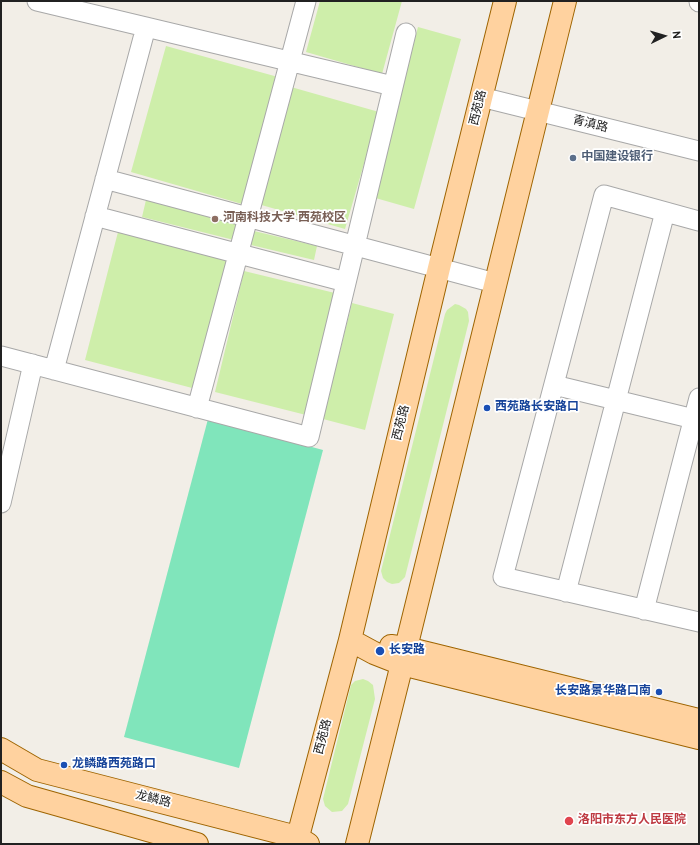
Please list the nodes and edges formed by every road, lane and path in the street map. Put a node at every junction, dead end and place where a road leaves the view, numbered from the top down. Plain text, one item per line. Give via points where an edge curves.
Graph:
1 (37, 1) edge
2 (306, 1) edge
3 (505, 1) edge
4 (565, 1) edge
5 (146, 27) junction
6 (406, 33) dead end
7 (290, 62) junction
8 (393, 86) junction
9 (482, 97) junction
10 (537, 112) junction
11 (699, 151) edge
12 (105, 180) junction
13 (665, 212) junction
14 (95, 216) junction
15 (248, 217) junction
16 (699, 221) edge
17 (355, 245) junction
18 (238, 254) junction
19 (439, 268) junction
20 (346, 282) junction
21 (495, 283) junction
22 (1, 356) edge
23 (33, 364) junction
24 (54, 370) junction
25 (554, 385) junction
26 (699, 398) edge
27 (616, 400) junction
28 (197, 408) junction
29 (694, 419) junction
30 (1, 503) edge
31 (566, 592) junction
32 (644, 610) junction
33 (699, 622) edge
34 (350, 640) junction
35 (404, 656) junction
36 (699, 720) edge
37 (699, 738) edge
38 (1, 749) edge
39 (3, 785) edge
40 (300, 842) edge
41 (197, 844) edge
42 (357, 844) edge

1 - 5 street
2 - 7 street
3 - 9 main road, 西苑路
4 - 10 main road
5 - 7 street
5 - 12 street
6 - 8 street
7 - 8 street
7 - 15 street
8 - 17 street
9 - 10 street, 青滇路
9 - 19 main road, 西苑路
10 - 11 street, 青滇路
10 - 21 main road
12 - 14 street
12 - 15 street
13 - 16 street
13 - 25 street via 604,195
13 - 27 street
14 - 18 street
14 - 24 street
15 - 17 street
15 - 18 street
17 - 19 street
17 - 20 street
18 - 20 street
18 - 28 street
19 - 21 street
19 - 34 main road, 西苑路
20 - 28 street via 309,437
21 - 35 main road
22 - 23 street
23 - 24 street
23 - 30 street
24 - 28 street
25 - 27 street
25 - 31 street via 503,577
26 - 29 street
27 - 29 street
27 - 31 street
29 - 32 street
31 - 32 street
32 - 33 street
34 - 35 main road via 374,653
34 - 40 main road, 西苑路
35 - 36 main road
35 - 37 main road
35 - 42 main road
38 - 40 main road, 龙鳞路 via 37,770
39 - 41 main road via 27,796

